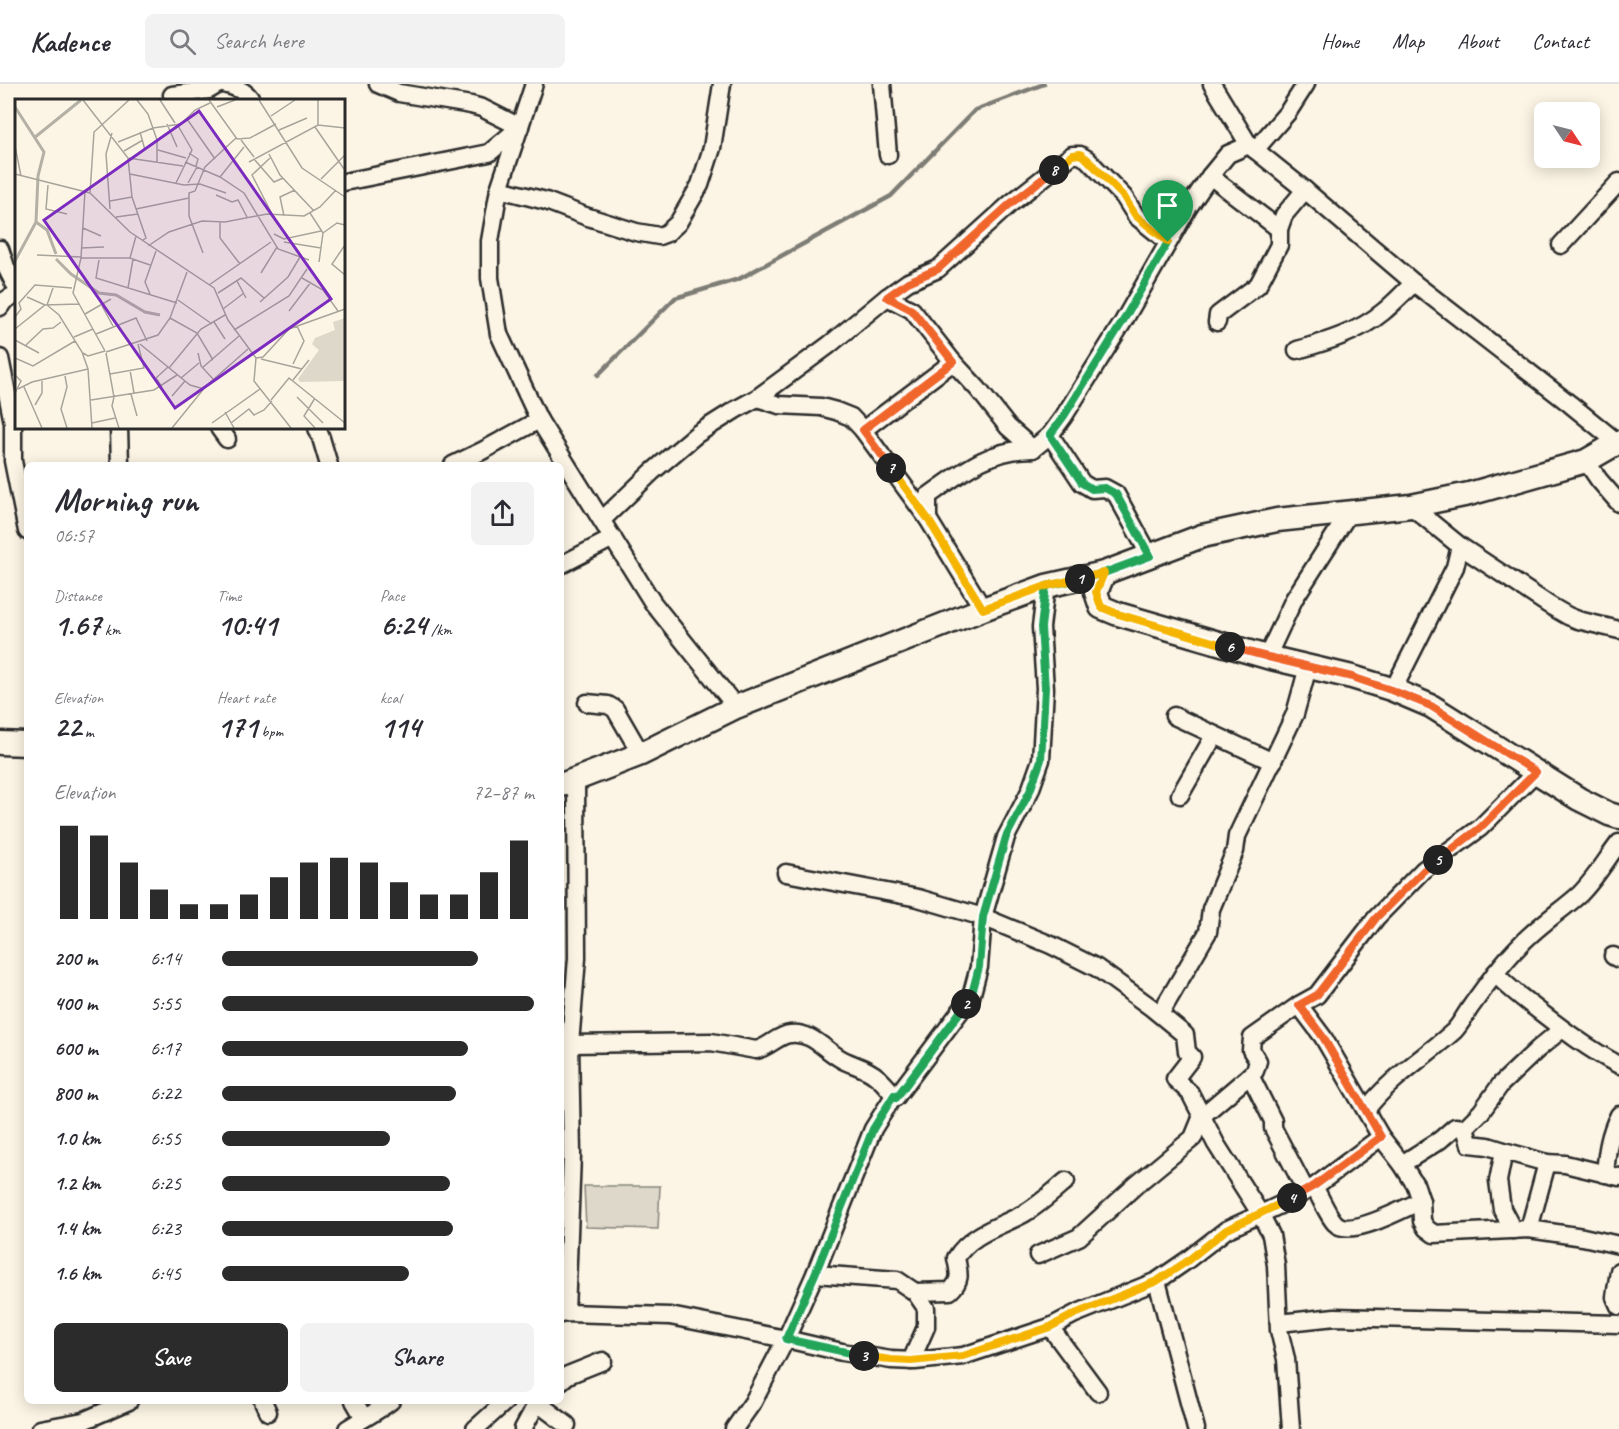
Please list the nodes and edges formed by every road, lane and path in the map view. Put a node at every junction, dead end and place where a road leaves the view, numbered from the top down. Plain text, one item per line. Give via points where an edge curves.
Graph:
1 (221, 84) edge
2 (378, 84) edge
3 (534, 84) edge
4 (722, 84) edge
5 (882, 84) edge
6 (1212, 84) edge
7 (1306, 84) edge
8 (173, 93) edge
9 (250, 99) edge
10 (520, 128) junction
11 (1252, 147) junction
12 (888, 155) dead end
13 (1210, 176) junction
14 (345, 182) edge
15 (1619, 182) edge
16 (499, 189) junction
17 (1305, 190) junction
18 (1279, 229) junction
19 (1168, 242) junction
20 (1561, 245) dead end
21 (0, 249) edge
22 (1414, 283) junction
23 (15, 284) edge
24 (15, 295) edge
25 (887, 297) junction
26 (0, 307) edge
27 (1217, 321) dead end
28 (1297, 350) dead end
29 (0, 358) edge
30 (953, 362) junction
31 (758, 399) junction
32 (538, 420) junction
33 (15, 423) edge
34 (119, 429) edge
35 (317, 429) edge
36 (863, 430) junction
37 (1050, 435) junction
38 (1618, 443) edge
39 (1033, 449) junction
40 (1586, 461) junction
41 (120, 462) edge
42 (328, 462) edge
43 (459, 462) edge
44 (1619, 503) edge
45 (1411, 506) junction
46 (1349, 513) junction
47 (24, 516) edge
48 (928, 519) junction
49 (602, 520) junction
50 (613, 538) junction
51 (1460, 546) junction
52 (1150, 556) junction
53 (564, 563) edge
54 (1104, 573) junction
55 (1046, 586) junction
56 (983, 609) junction
57 (1619, 630) edge
58 (1268, 657) junction
59 (1308, 667) junction
60 (1393, 690) junction
61 (587, 703) dead end
62 (736, 707) junction
63 (1174, 716) dead end
64 (1214, 736) junction
65 (0, 743) edge
66 (24, 744) edge
67 (640, 754) junction
68 (1273, 762) junction
69 (1536, 772) junction
70 (568, 782) edge
71 (1180, 795) dead end
72 (1619, 817) edge
73 (1619, 843) edge
74 (786, 873) dead end
75 (983, 917) junction
76 (1495, 973) junction
77 (1299, 1005) junction
78 (1160, 1014) junction
79 (1562, 1029) junction
80 (570, 1044) junction
81 (1619, 1065) edge
82 (1250, 1075) junction
83 (895, 1096) junction
84 (1366, 1110) junction
85 (1619, 1115) edge
86 (1202, 1116) junction
87 (1465, 1128) junction
88 (1381, 1137) junction
89 (1504, 1151) junction
90 (1547, 1163) junction
91 (1402, 1164) junction
92 (1612, 1175) edge
93 (1066, 1181) dead end
94 (1310, 1189) junction
95 (1421, 1201) junction
96 (1261, 1215) junction
97 (1521, 1230) junction
98 (1619, 1245) edge
99 (1038, 1255) dead end
100 (1619, 1271) edge
101 (815, 1274) junction
102 (1157, 1281) junction
103 (915, 1292) junction
104 (1619, 1306) edge
105 (564, 1314) edge
106 (1279, 1323) junction
107 (1619, 1324) edge
108 (1050, 1327) junction
109 (786, 1339) junction
110 (603, 1361) dead end
111 (911, 1361) junction
112 (564, 1379) edge
113 (1098, 1392) dead end
114 (122, 1404) edge
115 (356, 1404) edge
116 (387, 1404) edge
117 (503, 1404) edge
118 (535, 1404) edge
119 (539, 1404) edge
120 (364, 1418) junction
121 (567, 1425) dead end
122 (40, 1429) edge
123 (347, 1429) edge
124 (475, 1429) edge
125 (523, 1429) edge
126 (734, 1429) edge
127 (1196, 1429) edge
128 (1291, 1429) edge

1 - 8 street via 209,90
1 - 9 street
2 - 10 street via 399,93 482,108
3 - 10 street
4 - 16 street via 712,148 700,185 678,223 660,236
5 - 12 street
6 - 11 street
7 - 11 street via 1288,112
10 - 14 street via 489,153
10 - 16 street
11 - 13 street via 1228,154
11 - 17 street
13 - 18 street
13 - 19 street
15 - 20 street
16 - 32 street via 490,241 490,278 500,334
17 - 18 street via 1284,215
17 - 22 street
18 - 27 street via 1279,245 1258,285 1218,315
19 - 25 street via 1136,216 1124,197 1087,159 1080,154 1072,155 938,269 908,282
19 - 37 street
21 - 23 street
22 - 28 street via 1369,322
22 - 38 street
24 - 26 street
25 - 30 street via 912,310
25 - 31 street
29 - 33 street
30 - 36 street
30 - 39 street via 1008,427
31 - 36 street via 836,411 851,417
31 - 49 street via 697,434
32 - 43 street
32 - 49 street
33 - 47 street via 13,461
34 - 41 street
35 - 42 street
36 - 48 street
37 - 39 street
37 - 52 street via 1082,483 1116,494
38 - 40 street
39 - 48 street via 994,455 965,470 928,496
40 - 44 street
40 - 45 street
45 - 46 street
45 - 51 street
46 - 52 street via 1277,520 1202,536
46 - 58 street via 1294,599
48 - 56 street
49 - 50 street
50 - 53 street
50 - 62 street via 653,603
51 - 57 street via 1568,616
51 - 60 street via 1455,567
52 - 54 street
54 - 55 street
54 - 58 street via 1096,592 1101,607
55 - 56 street
55 - 75 street via 1041,627 1045,688 1041,760 1006,837
56 - 62 street
58 - 59 street
59 - 60 street
59 - 68 street via 1295,714
60 - 69 street via 1431,706
61 - 67 street via 615,709
62 - 67 street
63 - 64 street
64 - 68 street
64 - 71 street
65 - 66 street
67 - 70 street
68 - 78 street via 1237,836 1211,909 1208,932
69 - 72 street via 1579,799
69 - 77 street via 1480,828 1424,870 1376,918 1317,995
70 - 80 street via 577,958
73 - 76 street via 1579,894 1546,920
74 - 75 street via 918,898
75 - 78 street via 1097,968
75 - 83 street via 979,967 971,997
76 - 79 street
76 - 84 street via 1457,1028 1389,1085
77 - 82 street via 1252,1038 1251,1050 1258,1061
77 - 84 street via 1323,1037
78 - 86 street via 1185,1035 1187,1052 1192,1057 1175,1080 1190,1093
79 - 81 street
79 - 87 street via 1501,1084
80 - 83 street via 711,1042 756,1050 787,1034 801,1034 867,1070
80 - 105 street via 572,1155
82 - 86 street
82 - 94 street via 1273,1128
83 - 101 street via 873,1129
84 - 88 street
85 - 92 street via 1608,1143
86 - 96 street
86 - 99 street via 1192,1138 1079,1238
87 - 89 street via 1470,1144
87 - 91 street via 1455,1127
88 - 91 street
88 - 94 street
89 - 90 street
89 - 97 street via 1498,1181 1502,1209
90 - 92 street
90 - 97 street
91 - 95 street
93 - 103 street via 1027,1212 962,1247 956,1258 960,1275 950,1291
94 - 95 street via 1335,1224 1345,1228 1363,1226
94 - 96 street
95 - 97 street via 1422,1221 1434,1233
96 - 102 street via 1226,1230
96 - 106 street via 1271,1235
97 - 98 street
100 - 104 street via 1615,1297
101 - 103 street via 897,1280
101 - 109 street
102 - 108 street
102 - 127 street
103 - 111 street via 926,1308 926,1327
105 - 109 street via 670,1316
106 - 107 street via 1335,1317
106 - 128 street
108 - 111 street via 963,1356
108 - 113 street
109 - 111 street via 842,1352
109 - 126 street
110 - 112 street
114 - 122 street via 83,1421
115 - 120 street
116 - 120 street
117 - 124 street
118 - 125 street
119 - 121 street
120 - 123 street

